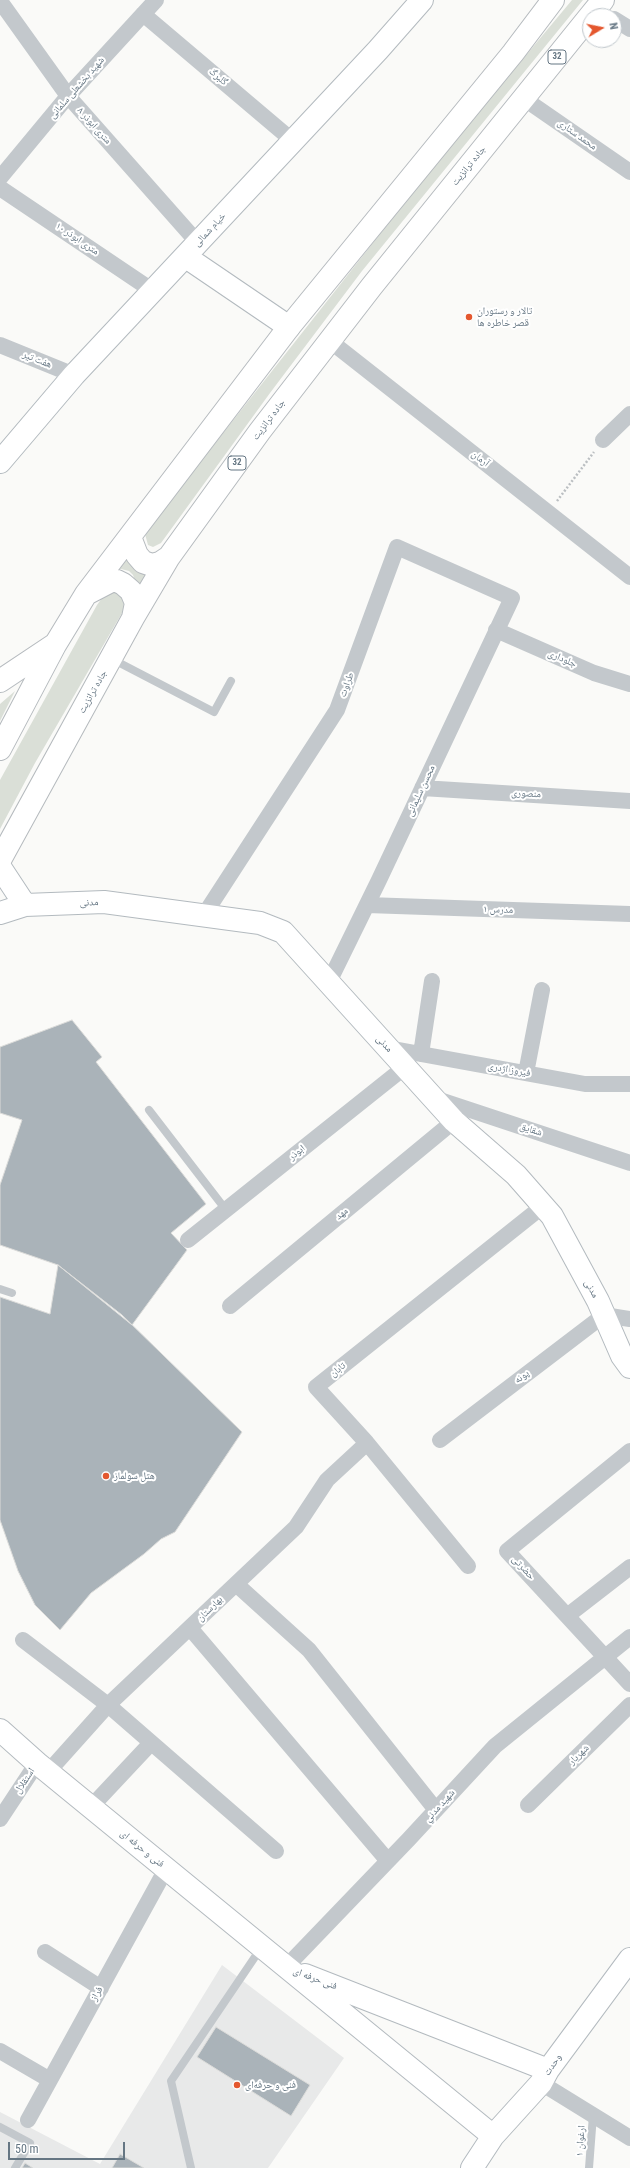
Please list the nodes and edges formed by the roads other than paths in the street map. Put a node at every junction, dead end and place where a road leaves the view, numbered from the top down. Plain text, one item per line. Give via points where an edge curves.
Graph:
1 (156, 0) edge
2 (422, 0) edge
3 (553, 0) edge
4 (0, 1) edge
5 (143, 14) junction
6 (582, 33) edge
7 (68, 96) junction
8 (524, 98) junction
9 (293, 141) junction
10 (630, 172) edge
11 (0, 178) edge
12 (0, 188) edge
13 (192, 250) junction
14 (154, 291) junction
15 (289, 327) junction
16 (330, 340) junction
17 (0, 345) edge
18 (74, 375) junction
19 (630, 414) edge
20 (603, 440) road end
21 (0, 462) edge
22 (130, 537) junction
23 (168, 556) junction
24 (630, 577) edge
25 (86, 594) junction
26 (512, 598) joint
27 (133, 618) junction
28 (496, 630) junction
29 (55, 645) junction
30 (112, 658) junction
31 (0, 681) edge
32 (231, 682) dead end
33 (630, 684) edge
34 (0, 749) edge
35 (422, 788) junction
36 (630, 801) edge
37 (0, 860) edge
38 (0, 867) edge
39 (25, 905) junction
40 (367, 906) junction
41 (0, 913) edge
42 (630, 914) edge
43 (204, 915) junction
44 (432, 981) dead end
45 (329, 982) junction
46 (542, 990) dead end
47 (413, 1061) junction
48 (526, 1074) junction
49 (630, 1084) edge
50 (433, 1098) junction
51 (149, 1110) dead end
52 (454, 1122) junction
53 (630, 1163) edge
54 (543, 1206) junction
55 (226, 1210) junction
56 (188, 1240) dead end
57 (0, 1289) edge
58 (12, 1293) dead end
59 (230, 1306) dead end
60 (604, 1315) junction
61 (630, 1320) edge
62 (630, 1367) edge
63 (440, 1440) dead end
64 (367, 1443) junction
65 (630, 1451) edge
66 (468, 1566) dead end
67 (630, 1567) edge
68 (236, 1584) junction
69 (567, 1616) junction
70 (190, 1628) junction
71 (630, 1637) edge
72 (23, 1640) dead end
73 (605, 1658) junction
74 (630, 1684) edge
75 (108, 1705) junction
76 (630, 1705) edge
77 (0, 1730) edge
78 (151, 1743) junction
79 (43, 1768) junction
80 (528, 1805) dead end
81 (91, 1808) junction
82 (436, 1810) junction
83 (0, 1819) edge
84 (276, 1850) dead end
85 (388, 1861) junction
86 (166, 1869) junction
87 (261, 1947) junction
88 (45, 1952) dead end
89 (630, 1959) edge
90 (286, 1967) junction
91 (100, 1988) junction
92 (0, 2051) edge
93 (545, 2077) junction
94 (50, 2080) junction
95 (592, 2115) junction
96 (28, 2120) dead end
97 (0, 2127) edge
98 (492, 2136) junction
99 (630, 2138) edge
100 (15, 2168) edge
101 (191, 2168) edge
102 (472, 2168) edge
103 (589, 2168) edge

1 - 5 street, شهید بخشعلی سلمانی
2 - 9 street, خیام شمالی
3 - 15 street via 513,53
4 - 7 street, ۸ متری ابوذر
5 - 7 street, شهید بخشعلی سلمانی
5 - 9 street, گلبرگ
6 - 8 street, جاده ترانزیت / 32
7 - 11 street, شهید بخشعلی سلمانی
7 - 13 street, ۸ متری ابوذر
8 - 10 street, محمد ستاری
8 - 16 street, جاده ترانزیت / 32
9 - 13 street, خیام شمالی
12 - 14 street, ۱۰ متری ابوذر
13 - 14 street, خیام شمالی
13 - 15 street
14 - 18 street, خیام شمالی
15 - 22 street
16 - 23 street, جاده ترانزیت / 32
16 - 24 street, آرمان
17 - 18 street, هفت تير
18 - 21 street, خیام شمالی
19 - 20 street
22 - 23 street via 137,555 143,562 152,565 160,563
22 - 25 street
23 - 27 street, جاده ترانزیت / 32
25 - 27 street via 111,581 117,581 131,592 136,603
25 - 29 street
26 - 28 street, محسن سلیمانی
26 - 43 street, طراوت via 397,547 337,710
27 - 30 street, جاده ترانزیت / 32
28 - 33 street, جلوداری via 594,673
28 - 35 street, محسن سلیمانی
29 - 31 street
29 - 34 street
30 - 32 lane via 214,712
30 - 37 street, جاده ترانزیت / 32
35 - 36 street, منصوری
35 - 40 street, محسن سلیمانی
38 - 39 street
39 - 41 street, مدنی
39 - 43 street, مدنی via 104,902
40 - 42 street, مدرس ۱
40 - 45 street, محسن سلیمانی
43 - 45 street, مدنی via 260,923 283,932
44 - 47 street
45 - 47 street, مدنی via 388,1048
46 - 48 street
47 - 48 street, فیروز اژدری
47 - 50 street, مدنی
47 - 55 street, ابوذر
48 - 49 street, فیروز اژدری via 585,1084
50 - 52 street, مدنی
50 - 53 street, شقایق
51 - 55 lane
52 - 54 street, مدنی via 516,1175
52 - 59 street, مهد
54 - 60 street, مدنی via 552,1216
54 - 64 street, تابان via 316,1387
55 - 56 street, ابوذر
57 - 58 lane
60 - 61 street
60 - 62 street, مدنی via 622,1356
60 - 63 street, پونه
64 - 66 street, تابان
64 - 68 street, بهارستان via 327,1480 296,1527
65 - 69 street, حضرتی via 507,1551
67 - 69 street
68 - 70 street, بهارستان
68 - 82 street via 309,1650
69 - 73 street, حضرتی
70 - 75 street, بهارستان
70 - 85 street
71 - 73 street, شهيد مدني
72 - 75 street
73 - 74 street, حضرتی
73 - 82 street, شهيد مدني via 495,1746
75 - 78 street
75 - 79 street, بهارستان
76 - 80 street, شهریار
77 - 79 street, فنی و حرفه ای
78 - 81 street
78 - 84 street
79 - 81 street, فنی و حرفه ای
79 - 83 street, استقلال
81 - 86 street, فنی و حرفه ای
82 - 85 street, شهيد مدني
85 - 90 street, شهيد مدني
86 - 87 street, فنی و حرفه ای
86 - 91 street, فراز
87 - 90 street, فنی و حرفه ای
87 - 101 lane via 171,2081
88 - 91 street
89 - 93 street, وحدت
90 - 93 street, فنی حرفه ای
90 - 98 street, فنی حرفه ای
91 - 94 street, فراز
92 - 94 street
93 - 95 street, فنی حرفه ای
93 - 98 street, وحدت
94 - 96 street, فراز
95 - 99 street, فنی حرفه ای
95 - 103 lane, ارغوان ۱
97 - 100 lane via 30,2143
98 - 102 street, وحدت

